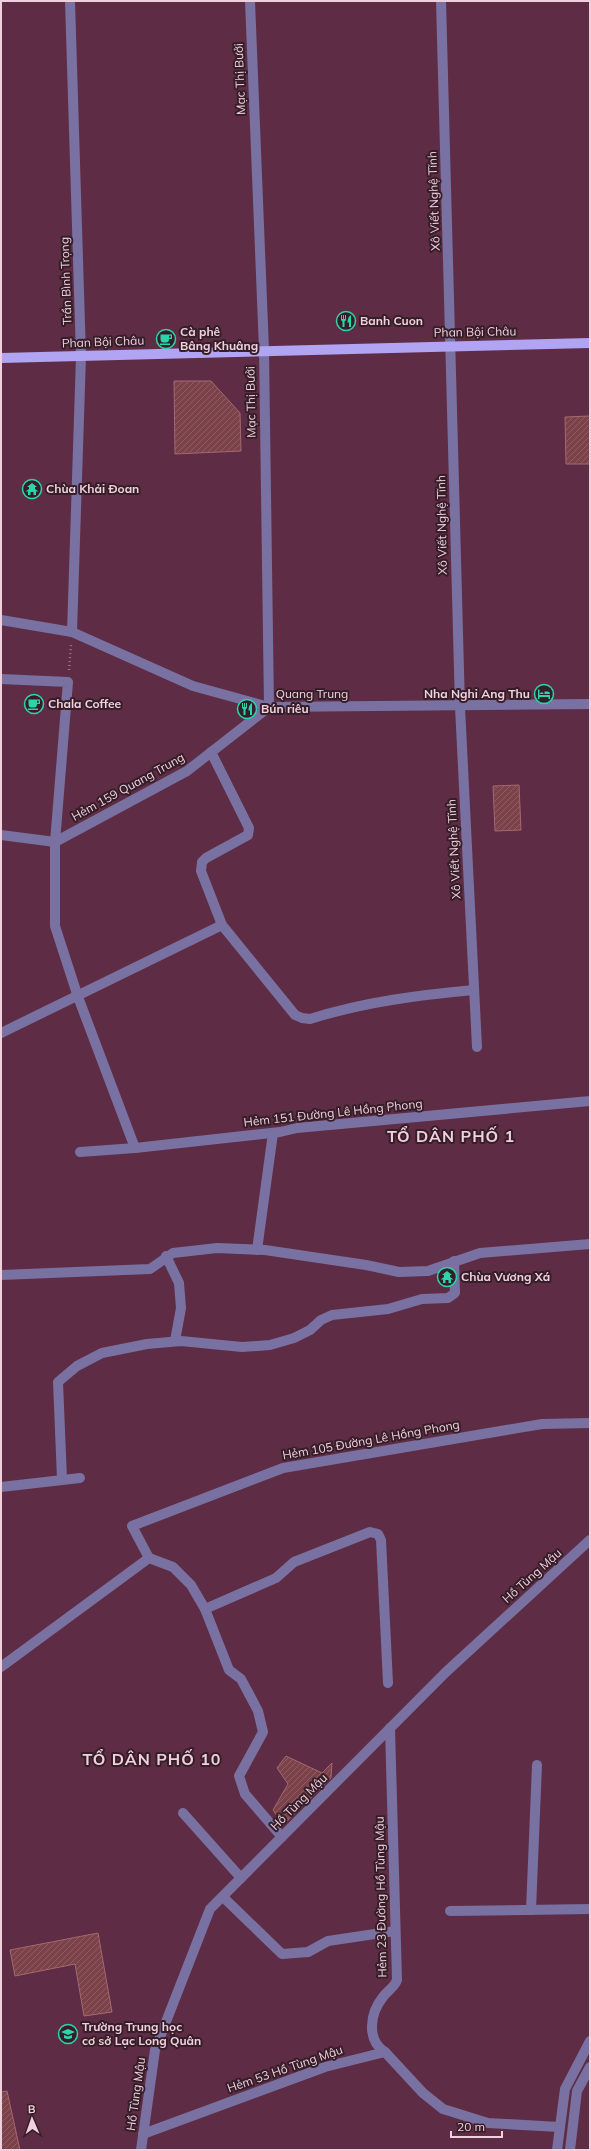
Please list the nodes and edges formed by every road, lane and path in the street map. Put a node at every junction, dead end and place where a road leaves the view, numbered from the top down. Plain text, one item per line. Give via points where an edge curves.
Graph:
1 (70, 1) edge
2 (250, 1) edge
3 (441, 1) edge
4 (590, 343) edge
5 (451, 346) junction
6 (264, 350) junction
7 (82, 356) junction
8 (1, 358) edge
9 (1, 620) edge
10 (72, 632) junction
11 (1, 679) edge
12 (68, 682) junction
13 (590, 704) edge
14 (269, 707) junction
15 (460, 707) junction
16 (211, 752) junction
17 (1, 835) edge
18 (55, 842) junction
19 (222, 925) junction
20 (474, 990) junction
21 (78, 997) junction
22 (1, 1034) edge
23 (477, 1047) dead end
24 (590, 1100) edge
25 (273, 1133) junction
26 (135, 1148) junction
27 (80, 1152) dead end
28 (590, 1244) edge
29 (257, 1250) junction
30 (166, 1256) junction
31 (454, 1261) junction
32 (1, 1274) edge
33 (175, 1341) junction
34 (590, 1423) edge
35 (80, 1478) dead end
36 (62, 1479) junction
37 (1, 1487) edge
38 (590, 1540) edge
39 (149, 1558) junction
40 (205, 1609) junction
41 (1, 1667) edge
42 (388, 1683) dead end
43 (390, 1728) junction
44 (537, 1765) dead end
45 (183, 1813) dead end
46 (282, 1837) junction
47 (241, 1878) junction
48 (222, 1897) junction
49 (590, 1909) edge
50 (531, 1910) junction
51 (450, 1911) dead end
52 (395, 1931) junction
53 (590, 2041) edge
54 (382, 2050) junction
55 (590, 2067) edge
56 (559, 2127) junction
57 (143, 2134) junction
58 (141, 2150) edge
59 (557, 2150) edge
60 (570, 2150) edge

1 - 7 street, Trần Bình Trọng
2 - 6 street, Mạc Thị Bưởi
3 - 5 street, Xô Viết Nghệ Tĩnh
4 - 5 main road, Phan Bội Châu
5 - 6 main road, Phan Bội Châu
5 - 15 street, Xô Viết Nghệ Tĩnh
6 - 7 main road, Phan Bội Châu
6 - 14 street, Mạc Thị Bưởi
7 - 8 main road, Phan Bội Châu
7 - 10 street, Trần Bình Trọng
9 - 10 street, Quang Trung
10 - 12 path
10 - 14 street, Quang Trung via 193,686
11 - 12 street
12 - 18 street
13 - 15 street, Quang Trung
14 - 15 street, Quang Trung
14 - 16 street, Hẻm 159 Quang Trung
15 - 20 street, Xô Viết Nghệ Tĩnh
16 - 18 street, Hẻm 159 Quang Trung via 187,771
16 - 19 street via 249,828 248,835 202,862 201,871
17 - 18 street
18 - 21 street via 54,926
19 - 20 street via 295,1015 302,1018 369,1003
19 - 21 street
20 - 23 street, Xô Viết Nghệ Tĩnh
21 - 22 street
21 - 26 street
24 - 25 street, Hẻm 151 Đường Lê Hồng Phong via 297,1128
25 - 26 street, Hẻm 151 Đường Lê Hồng Phong
25 - 29 street
26 - 27 street, Hẻm 151 Đường Lê Hồng Phong
28 - 31 street via 480,1252
29 - 30 street via 217,1248
29 - 31 street via 399,1272 428,1270
30 - 32 street via 150,1269
30 - 33 street via 179,1284 181,1308
31 - 33 street via 455,1293 448,1298 422,1299 388,1309 332,1315 294,1338 270,1345 242,1347
33 - 36 street via 102,1353 77,1366 58,1382
34 - 39 street, Hẻm 105 Đường Lê Hồng Phong via 542,1424 283,1468 132,1526
35 - 36 street
36 - 37 street
38 - 43 street, Hồ Tùng Mậu via 446,1672
39 - 40 street via 173,1567 191,1585
39 - 41 street
40 - 42 street via 276,1578 294,1562 370,1532 378,1534 381,1540
40 - 46 street via 229,1670 241,1678 258,1711 263,1732 240,1776 245,1794
43 - 46 street, Hồ Tùng Mậu
43 - 52 street, Hẻm 23 Đường Hồ Tùng Mậu
44 - 50 street
45 - 47 street
46 - 47 street, Hồ Tùng Mậu
47 - 48 street, Hồ Tùng Mậu
48 - 52 street via 282,1954 308,1952 328,1941
48 - 57 street, Hồ Tùng Mậu via 210,1909 155,2050
49 - 50 street
50 - 51 street
52 - 54 street, Hẻm 23 Đường Hồ Tùng Mậu via 397,1980 382,1997 372,2018 373,2036
53 - 56 street via 565,2089
54 - 56 street via 423,2093 444,2109 488,2123
54 - 57 street, Hẻm 53 Hồ Tùng Mậu via 326,2067
55 - 60 street via 577,2091
56 - 59 street
57 - 58 street, Hồ Tùng Mậu

